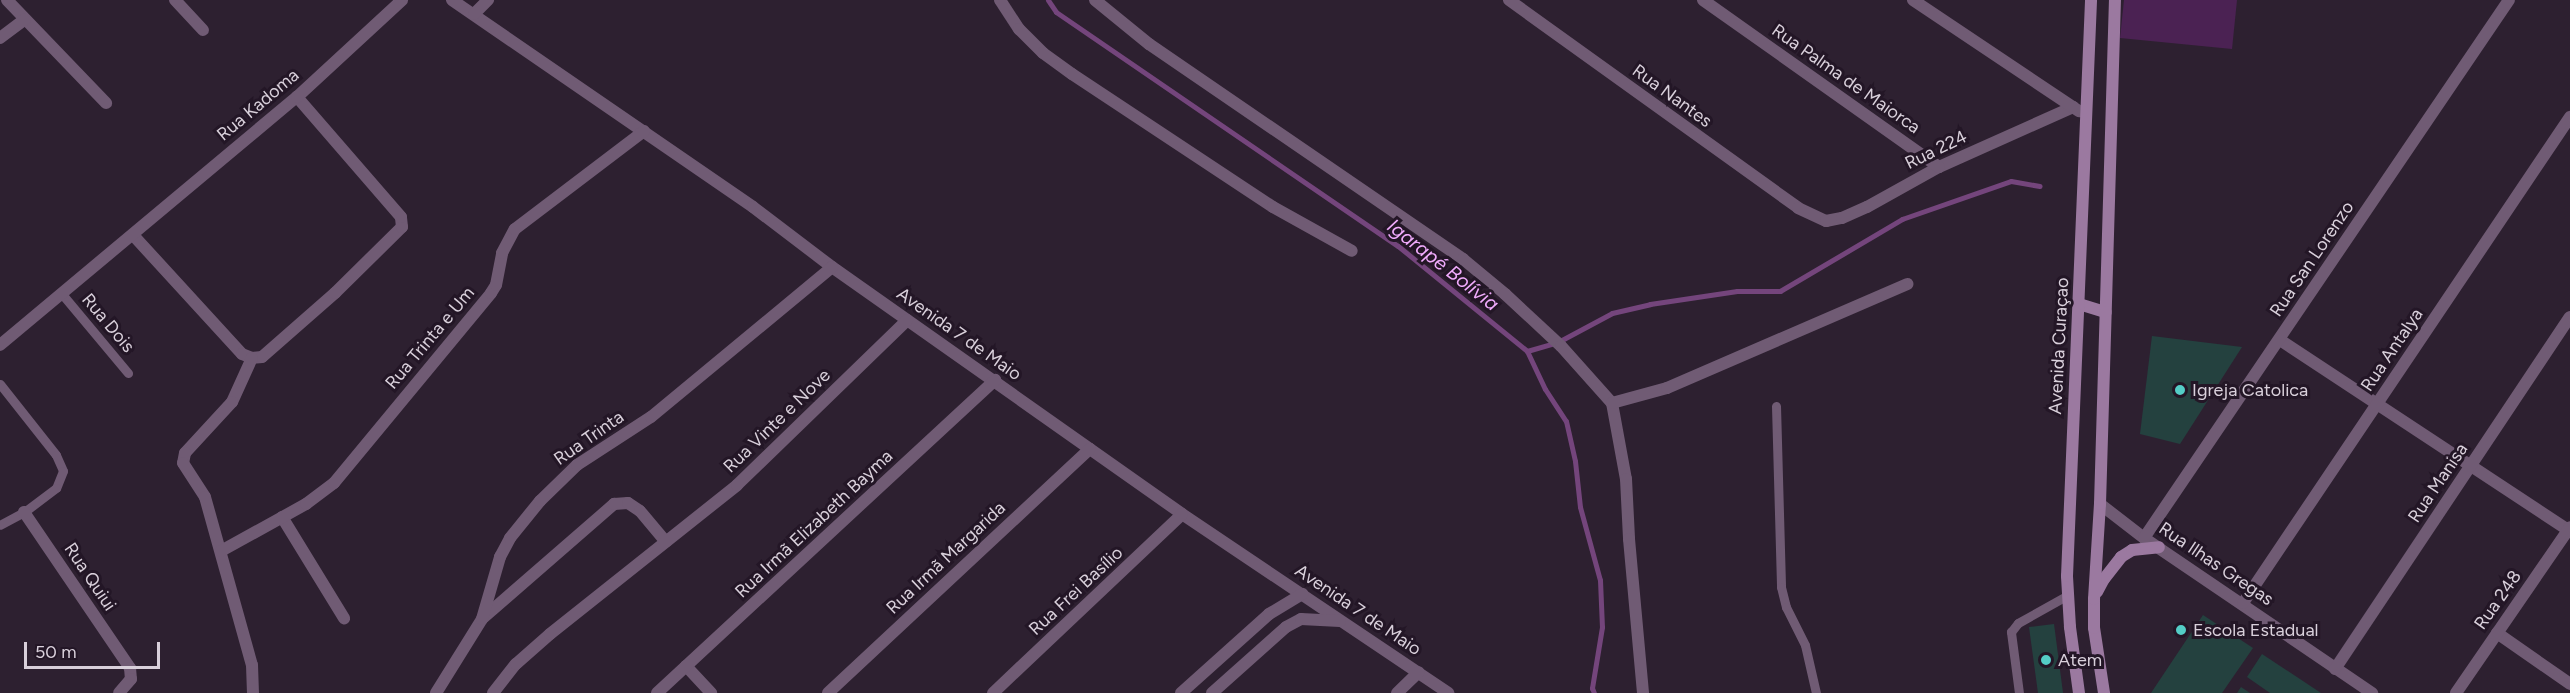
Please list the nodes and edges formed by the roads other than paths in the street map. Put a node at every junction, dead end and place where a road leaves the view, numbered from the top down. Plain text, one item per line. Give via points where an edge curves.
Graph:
1 (7, 0) edge
2 (175, 0) edge
3 (402, 0) edge
4 (452, 0) edge
5 (488, 0) edge
6 (1000, 0) edge
7 (1095, 0) edge
8 (1509, 0) edge
9 (1703, 0) edge
10 (1913, 0) edge
11 (2091, 0) edge
12 (2115, 0) edge
13 (2509, 0) edge
14 (474, 14) junction
15 (25, 19) junction
16 (203, 30) dead end
17 (0, 38) edge
18 (297, 97) junction
19 (106, 103) dead end
20 (2073, 107) junction
21 (2087, 116) junction
22 (2570, 117) edge
23 (644, 131) junction
24 (1939, 167) junction
25 (1815, 218) joint
26 (134, 236) junction
27 (1352, 251) dead end
28 (832, 267) junction
29 (1907, 284) dead end
30 (62, 294) junction
31 (2079, 304) junction
32 (2106, 312) junction
33 (2570, 317) edge
34 (907, 320) junction
35 (2280, 339) junction
36 (0, 345) edge
37 (252, 358) junction
38 (128, 373) dead end
39 (994, 380) junction
40 (0, 384) edge
41 (1612, 403) junction
42 (2377, 404) junction
43 (1776, 406) dead end
44 (1090, 448) junction
45 (2471, 467) junction
46 (2100, 504) junction
47 (24, 512) junction
48 (1182, 514) junction
49 (282, 517) junction
50 (0, 525) edge
51 (2567, 535) edge
52 (2144, 537) junction
53 (666, 542) junction
54 (2159, 547) junction
55 (221, 551) junction
56 (1302, 594) junction
57 (2068, 595) junction
58 (2094, 598) junction
59 (2243, 603) junction
60 (344, 618) dead end
61 (482, 619) junction
62 (1344, 621) junction
63 (2497, 633) junction
64 (686, 666) junction
65 (2335, 669) junction
66 (1419, 672) junction
67 (2570, 684) edge
68 (119, 693) edge
69 (253, 693) edge
70 (436, 693) edge
71 (493, 693) edge
72 (657, 693) edge
73 (711, 693) edge
74 (828, 693) edge
75 (993, 693) edge
76 (1181, 693) edge
77 (1212, 693) edge
78 (1397, 693) edge
79 (1448, 693) edge
80 (1643, 693) edge
81 (1816, 693) edge
82 (2019, 693) edge
83 (2079, 693) edge
84 (2104, 693) edge
85 (2372, 693) edge
86 (2456, 693) edge

1 - 15 street
2 - 16 street
3 - 18 street, Rua Kadoma
4 - 14 street, Avenida 7 de Maio
5 - 14 street
6 - 27 street via 1019,29 1072,74 1272,207
7 - 41 street via 1149,44 1463,259 1561,346
8 - 25 street, Rua Nantes
9 - 24 street, Rua Palma de Maiorca
10 - 20 street
11 - 21 main road, Avenida Curaçao
12 - 32 main road
13 - 35 street, Rua San Lorenzo
14 - 23 street, Avenida 7 de Maio
15 - 17 street
15 - 19 street
18 - 26 street, Rua Kadoma
18 - 37 street via 401,217 402,227 262,357
20 - 21 street
20 - 24 street, Rua 224
21 - 31 main road, Avenida Curaçao
22 - 42 street, Rua Antalya
23 - 28 street, Avenida 7 de Maio
23 - 49 street, Rua Trinta e Um via 515,229 502,253 491,293 334,483
24 - 25 street, Rua 224 via 1842,218
26 - 30 street, Rua Kadoma
26 - 37 street via 242,354
28 - 34 street, Avenida 7 de Maio
28 - 61 street, Rua Trinta via 680,394 561,479 510,538 500,557
29 - 41 street via 1667,388
30 - 36 street, Rua Kadoma
30 - 38 lane, Rua Dois
31 - 32 main road
31 - 57 main road, Avenida Curaçao
32 - 46 main road
33 - 45 street, Rua Manisa
34 - 39 street, Avenida 7 de Maio
34 - 53 street, Rua Vinte e Nove via 737,485
35 - 42 street
35 - 52 street, Rua San Lorenzo
37 - 55 street via 232,402 183,458 205,497
39 - 44 street, Avenida 7 de Maio
39 - 64 street, Rua Irmã Elizabeth Bayma
40 - 47 lane via 61,463 63,477 56,488
41 - 80 street via 1626,479
42 - 45 street
42 - 59 street, Rua Antalya
43 - 81 lane via 1781,587 1786,607 1805,645
44 - 48 street, Avenida 7 de Maio
44 - 74 street, Rua Irmã Margarida
45 - 51 street
45 - 65 street, Rua Manisa
46 - 52 street, Rua Ilhas Gregas
46 - 58 main road
47 - 50 lane
47 - 68 street, Rua Quiui via 130,668 131,679
48 - 56 street, Avenida 7 de Maio
48 - 75 street, Rua Frei Basílio
49 - 55 street, Rua Trinta e Um
49 - 60 street
51 - 63 street, Rua 248
52 - 54 street, Rua Ilhas Gregas
53 - 61 street via 640,511 628,503 614,504
53 - 71 street, Rua Vinte e Nove via 550,634 516,664
54 - 58 main road via 2133,550 2121,557
54 - 59 street, Rua Ilhas Gregas
55 - 69 street via 252,665
56 - 62 street, Avenida 7 de Maio
56 - 76 street via 1269,614
57 - 82 lane via 2019,623 2011,632
57 - 83 main road, Avenida Curaçao
58 - 84 main road via 2094,628
59 - 65 street, Rua Ilhas Gregas
61 - 70 street, Rua Trinta
62 - 66 street, Avenida 7 de Maio
62 - 77 street via 1309,619 1286,627
63 - 67 street
63 - 86 street, Rua 248
64 - 72 street, Rua Irmã Elizabeth Bayma
64 - 73 street
65 - 85 street, Rua Ilhas Gregas
66 - 78 street
66 - 79 street, Avenida 7 de Maio

